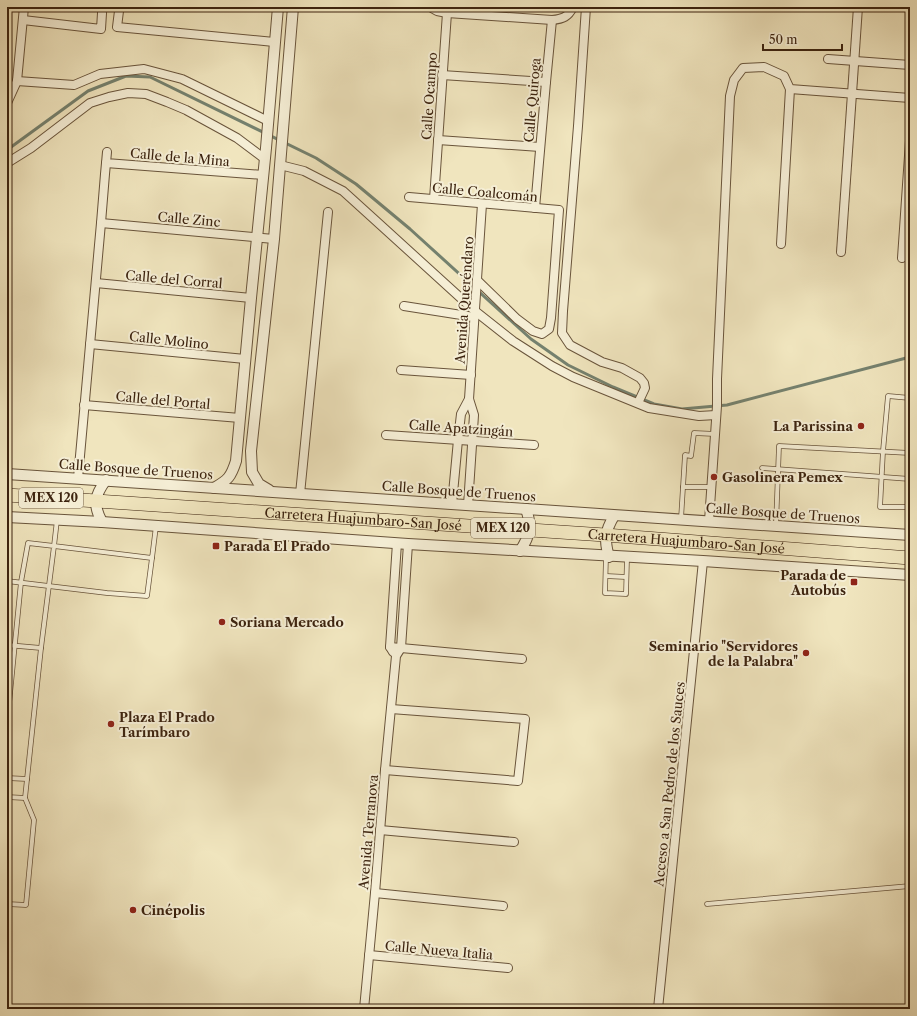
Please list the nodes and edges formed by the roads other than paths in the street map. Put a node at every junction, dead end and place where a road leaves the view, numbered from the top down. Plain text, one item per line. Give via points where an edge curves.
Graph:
1 (24, 7) edge
2 (278, 7) edge
3 (293, 7) edge
4 (430, 7) edge
5 (573, 7) edge
6 (586, 7) edge
7 (858, 7) edge
8 (119, 11) dead end
9 (102, 13) dead end
10 (447, 13) junction
11 (23, 20) junction
12 (552, 20) junction
13 (274, 42) junction
14 (828, 59) dead end
15 (854, 61) junction
16 (910, 65) edge
17 (442, 75) junction
18 (17, 81) junction
19 (546, 82) junction
20 (790, 89) junction
21 (852, 94) junction
22 (910, 98) edge
23 (7, 103) edge
24 (268, 125) junction
25 (438, 140) junction
26 (910, 141) edge
27 (540, 147) junction
28 (107, 152) dead end
29 (265, 154) junction
30 (280, 160) junction
31 (106, 163) junction
32 (7, 164) edge
33 (263, 176) junction
34 (409, 197) dead end
35 (434, 199) junction
36 (482, 204) junction
37 (535, 208) junction
38 (328, 212) dead end
39 (101, 223) junction
40 (257, 237) junction
41 (274, 239) junction
42 (781, 244) dead end
43 (841, 252) dead end
44 (902, 258) dead end
45 (96, 283) junction
46 (477, 284) junction
47 (250, 298) junction
48 (404, 306) dead end
49 (475, 311) junction
50 (90, 344) junction
51 (245, 359) junction
52 (401, 370) dead end
53 (471, 375) junction
54 (910, 398) edge
55 (469, 399) junction
56 (639, 402) junction
57 (84, 405) junction
58 (717, 411) junction
59 (240, 418) junction
60 (715, 434) junction
61 (386, 436) dead end
62 (458, 440) junction
63 (473, 441) junction
64 (534, 445) dead end
65 (237, 449) junction
66 (251, 451) junction
67 (883, 451) junction
68 (910, 453) edge
69 (762, 468) dead end
70 (779, 469) junction
71 (7, 474) edge
72 (881, 476) junction
73 (78, 478) junction
74 (910, 479) edge
75 (106, 480) junction
76 (683, 487) junction
77 (711, 487) junction
78 (214, 488) junction
79 (273, 492) junction
80 (300, 494) junction
81 (7, 495) edge
82 (96, 501) junction
83 (452, 504) junction
84 (468, 505) junction
85 (910, 507) edge
86 (526, 509) junction
87 (614, 516) junction
88 (7, 517) edge
89 (57, 520) junction
90 (681, 520) junction
91 (709, 521) junction
92 (102, 522) junction
93 (156, 526) junction
94 (776, 526) junction
95 (530, 530) junction
96 (605, 535) junction
97 (910, 535) edge
98 (397, 543) junction
99 (408, 544) junction
100 (54, 546) junction
101 (520, 551) junction
102 (608, 556) junction
103 (152, 558) junction
104 (627, 558) junction
105 (910, 558) edge
106 (703, 562) junction
107 (910, 575) edge
108 (606, 576) junction
109 (626, 577) junction
110 (7, 581) edge
111 (21, 582) junction
112 (49, 585) junction
113 (7, 645) edge
114 (15, 646) junction
115 (390, 647) junction
116 (41, 648) junction
117 (401, 648) junction
118 (396, 656) junction
119 (522, 659) dead end
120 (391, 709) junction
121 (7, 724) edge
122 (385, 770) junction
123 (7, 778) edge
124 (27, 779) junction
125 (8, 797) edge
126 (25, 798) junction
127 (7, 812) edge
128 (380, 830) junction
129 (514, 842) dead end
130 (910, 886) edge
131 (375, 893) junction
132 (7, 904) edge
133 (707, 904) dead end
134 (503, 906) dead end
135 (369, 955) junction
136 (508, 968) dead end
137 (364, 1009) edge
138 (658, 1009) edge

1 - 11 street
2 - 13 street
3 - 30 street
4 - 10 street
5 - 12 street via 569,14
6 - 56 street via 562,333 570,345 640,378 645,388
7 - 15 street
8 - 13 street via 117,27
9 - 11 street via 101,29
10 - 12 street
10 - 17 street, Calle Ocampo
11 - 18 street
12 - 19 street, Calle Quiroga
13 - 24 street
14 - 15 street
15 - 16 street
15 - 21 street
17 - 19 street
17 - 25 street, Calle Ocampo
18 - 23 street
18 - 24 street via 74,85 100,74 144,69 182,79
19 - 27 street, Calle Quiroga
20 - 21 street
20 - 42 street
20 - 58 street via 784,76 764,67 743,68 734,80 730,96
21 - 22 street
21 - 43 street
24 - 29 street
25 - 27 street
25 - 35 street, Calle Ocampo
26 - 44 street
27 - 37 street, Calle Quiroga
28 - 31 street
29 - 32 street via 186,110 146,94 128,93 108,96 90,103
29 - 33 street
30 - 41 street
30 - 49 street via 343,191
31 - 33 street, Calle de la Mina
31 - 39 street
33 - 40 street
34 - 35 street, Calle Coalcomán
35 - 36 street, Calle Coalcomán
36 - 37 street, Calle Coalcomán
36 - 46 street, Avenida Queréndaro
37 - 46 street, Calle Coalcomán via 559,210 549,329 542,334 533,331
38 - 80 street
39 - 40 street, Calle Zinc
39 - 45 street
40 - 41 street, Calle Zinc
40 - 47 street
41 - 66 street
45 - 47 street, Calle del Corral
45 - 50 street
46 - 49 street, Avenida Queréndaro
47 - 51 street
48 - 49 street
49 - 53 street, Avenida Queréndaro
49 - 56 street via 513,342 552,366 573,377
50 - 51 street, Calle Molino
50 - 57 street
51 - 59 street
52 - 53 street
53 - 55 street, Avenida Queréndaro
54 - 67 lane via 888,396
55 - 62 street, Avenida Queréndaro via 461,414
55 - 63 street, Avenida Queréndaro via 474,415
56 - 58 street via 649,408 699,416
57 - 59 street, Calle del Portal
57 - 73 street
58 - 60 street
59 - 65 street
60 - 76 lane via 694,433 691,456 685,455
60 - 77 street
61 - 62 street, Calle Apatzingán
62 - 63 street, Calle Apatzingán
62 - 83 street, Avenida Queréndaro
63 - 64 street, Calle Apatzingán
63 - 84 street, Avenida Queréndaro
65 - 66 street
65 - 78 street via 230,475
66 - 79 street via 252,472 259,484
67 - 68 lane
67 - 70 lane via 780,446
67 - 72 lane
69 - 70 lane
70 - 72 lane
70 - 94 lane
71 - 73 street, Calle Bosque de Truenos
72 - 74 lane
72 - 85 lane via 880,507
73 - 75 street, Calle Bosque de Truenos
75 - 78 street, Calle Bosque de Truenos
75 - 82 street via 99,490
76 - 77 lane
76 - 90 lane
77 - 91 street
78 - 79 street, Calle Bosque de Truenos
79 - 80 street, Calle Bosque de Truenos
80 - 83 street, Calle Bosque de Truenos
81 - 82 main road, Carretera Huajumbaro-San José / MEX 120
82 - 92 street via 97,512
82 - 95 main road, Carretera Huajumbaro-San José / MEX 120
83 - 84 street, Calle Bosque de Truenos
84 - 86 street, Calle Bosque de Truenos
86 - 87 street, Calle Bosque de Truenos
86 - 95 street
87 - 90 street, Calle Bosque de Truenos
87 - 96 street
88 - 89 street
89 - 92 street
89 - 100 lane
90 - 91 street, Calle Bosque de Truenos
91 - 94 street, Calle Bosque de Truenos
92 - 93 street
93 - 98 street
93 - 103 lane
94 - 97 street, Calle Bosque de Truenos
95 - 96 main road, Carretera Huajumbaro-San José / MEX 120
95 - 101 street
96 - 102 street
96 - 105 main road, Carretera Huajumbaro-San José / MEX 120
98 - 99 street
98 - 115 street
99 - 101 street
99 - 117 street, Avenida Terranova
100 - 103 lane
100 - 111 lane via 28,543
100 - 112 lane
101 - 102 street
102 - 104 street
102 - 108 lane
103 - 112 lane via 147,596
104 - 106 street
104 - 109 lane
106 - 107 street
106 - 138 street, Acceso a San Pedro de los Sauces
108 - 109 lane
108 - 109 lane via 605,593 626,594
110 - 111 lane
111 - 112 lane
111 - 114 lane
112 - 116 lane
113 - 114 lane
114 - 116 lane
114 - 121 lane
115 - 117 street
115 - 118 street
116 - 124 lane
117 - 118 street, Avenida Terranova
117 - 119 street
118 - 120 street, Avenida Terranova
120 - 122 street, Avenida Terranova
120 - 122 street via 525,719 518,781
122 - 128 street, Avenida Terranova
123 - 124 lane
124 - 126 lane
125 - 126 lane
125 - 127 lane
126 - 132 lane via 34,820 26,905
128 - 129 street
128 - 131 street, Avenida Terranova
130 - 133 lane
131 - 134 street
131 - 135 street, Avenida Terranova
135 - 136 street, Calle Nueva Italia
135 - 137 street, Avenida Terranova

